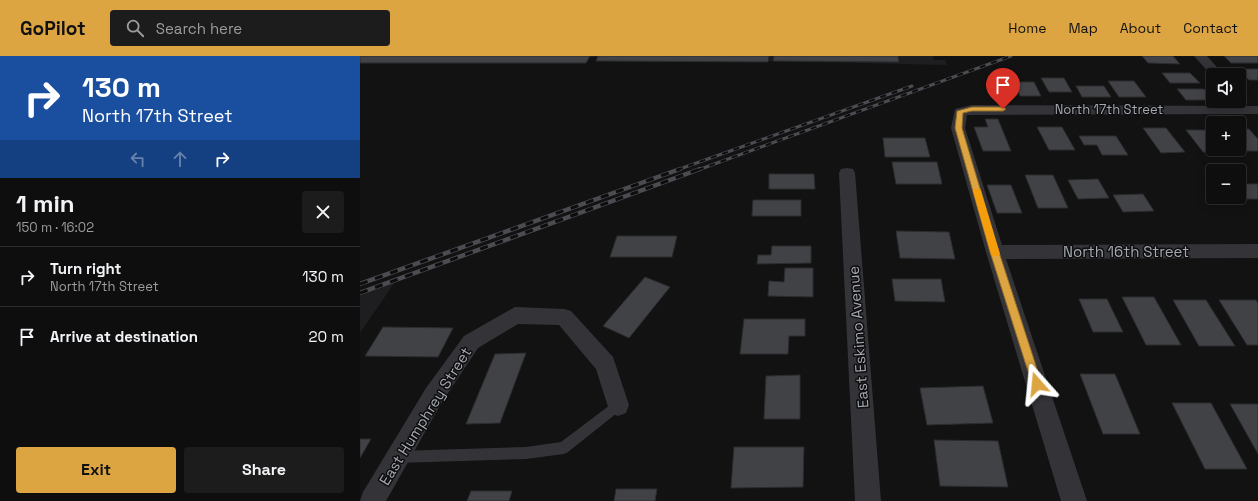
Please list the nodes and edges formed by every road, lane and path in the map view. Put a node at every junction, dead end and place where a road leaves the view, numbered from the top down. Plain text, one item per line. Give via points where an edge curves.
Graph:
1 (1200, 56) edge
2 (1211, 68) edge
3 (1246, 103) edge
4 (1255, 110) edge
5 (847, 173) dead end
6 (1258, 251) edge
7 (995, 252) junction
8 (618, 405) joint
9 (398, 457) junction
10 (372, 501) edge
11 (868, 501) edge
12 (1074, 501) edge

1 - 2 street
3 - 4 street
4 - 7 street, North 17th Street via 972,109 960,112 958,128
5 - 11 street, East Eskimo Avenue
6 - 7 street, North 16th Street
7 - 12 street
8 - 9 lane via 564,448 526,453
8 - 9 street, East Humphrey Street via 604,364 564,317 516,315 471,342 434,395
9 - 10 street, East Humphrey Street

